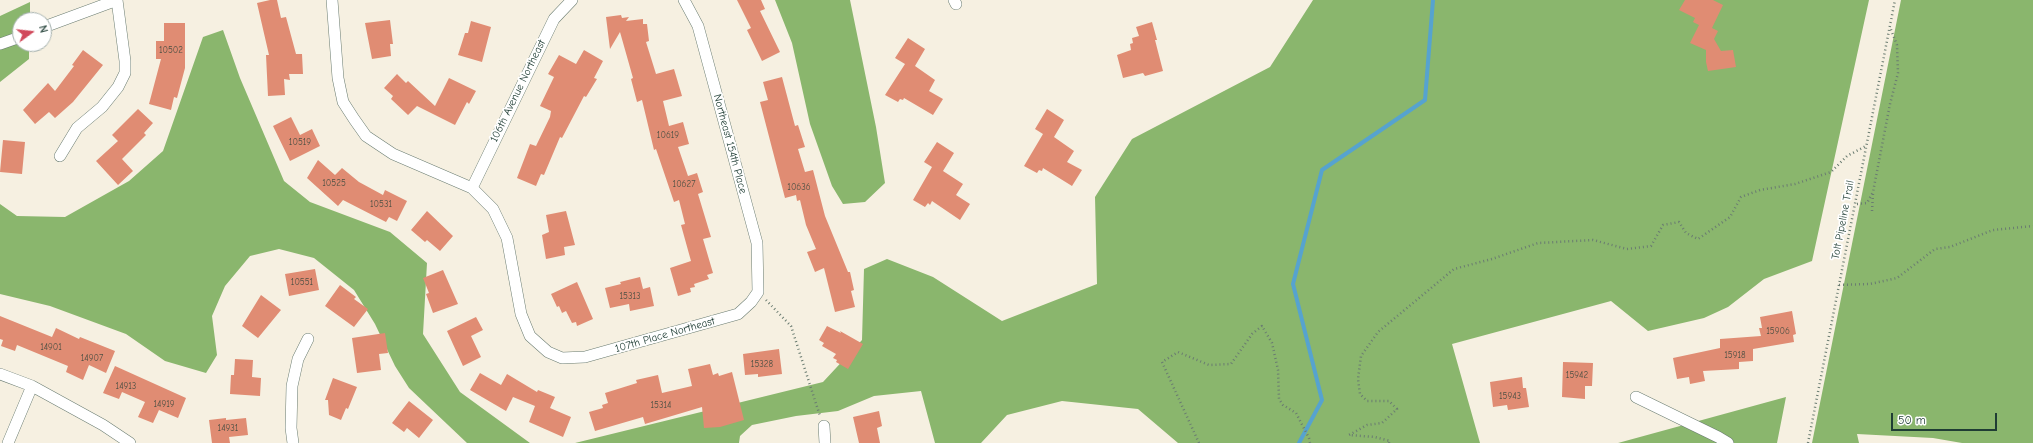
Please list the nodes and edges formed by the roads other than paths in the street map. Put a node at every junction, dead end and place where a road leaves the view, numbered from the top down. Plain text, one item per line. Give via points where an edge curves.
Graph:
1 (117, 0) edge
2 (332, 0) edge
3 (572, 0) edge
4 (684, 0) edge
5 (52, 25) edge
6 (12, 39) edge
7 (0, 44) edge
8 (60, 156) dead end
9 (472, 188) junction
10 (758, 292) joint
11 (308, 339) dead end
12 (0, 374) edge
13 (32, 386) junction
14 (1636, 398) dead end
15 (824, 426) road end
16 (8, 443) edge
17 (130, 443) edge
18 (293, 443) edge
19 (826, 443) edge
20 (1728, 443) edge

1 - 5 street
1 - 8 street via 126,61 125,73 118,87 102,107 76,128
2 - 9 street via 338,78 343,102 366,136 393,154
3 - 9 street, 106th Avenue Northeast via 554,19
4 - 10 street, Northeast 154th Place via 698,26 758,243
6 - 7 street
9 - 10 street, 107th Place Northeast via 493,209 507,238 521,314 530,336 548,352 562,358 585,357 738,314
11 - 18 street via 298,360 292,386
12 - 13 street
13 - 16 street
13 - 17 street
14 - 20 street
15 - 19 street

